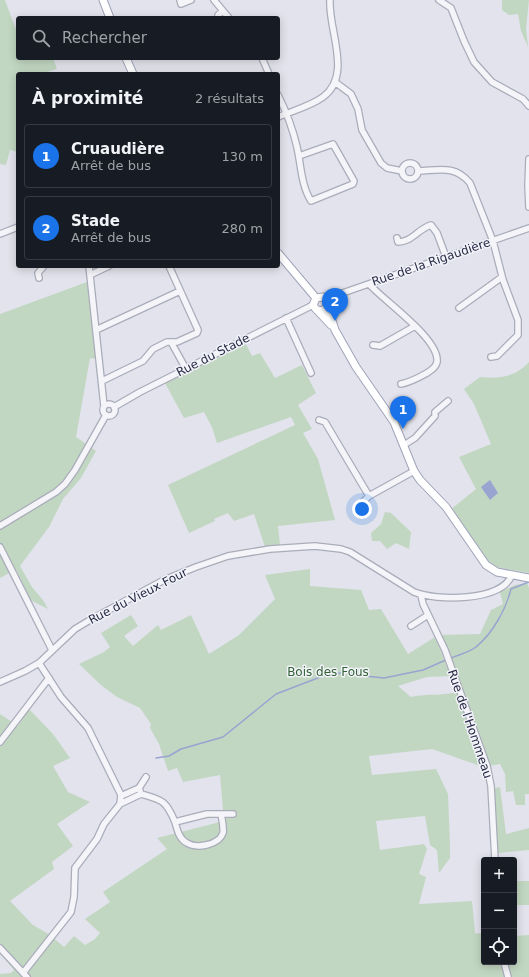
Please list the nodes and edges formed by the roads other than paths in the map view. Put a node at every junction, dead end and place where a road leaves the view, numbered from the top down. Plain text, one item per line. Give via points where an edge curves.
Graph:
1 (103, 0) edge
2 (180, 0) edge
3 (191, 0) edge
4 (214, 0) edge
5 (330, 0) edge
6 (439, 0) edge
7 (222, 11) junction
8 (109, 16) edge
9 (218, 16) edge
10 (227, 16) edge
11 (127, 60) edge
12 (263, 60) edge
13 (132, 72) edge
14 (268, 72) edge
15 (335, 82) junction
16 (280, 100) edge
17 (529, 106) edge
18 (285, 114) junction
19 (280, 116) edge
20 (299, 156) junction
21 (529, 159) edge
22 (402, 171) junction
23 (419, 171) junction
24 (529, 207) edge
25 (16, 228) edge
26 (529, 228) edge
27 (0, 234) edge
28 (397, 238) dead end
29 (493, 241) junction
30 (280, 255) edge
31 (446, 258) junction
32 (42, 268) edge
33 (89, 268) edge
34 (105, 268) edge
35 (170, 268) edge
36 (90, 275) junction
37 (39, 278) dead end
38 (502, 278) junction
39 (369, 284) junction
40 (180, 291) junction
41 (323, 301) junction
42 (315, 307) junction
43 (459, 308) dead end
44 (286, 318) junction
45 (415, 326) junction
46 (96, 330) junction
47 (335, 330) junction
48 (171, 342) junction
49 (373, 345) dead end
50 (491, 357) dead end
51 (186, 368) junction
52 (310, 373) dead end
53 (102, 381) junction
54 (401, 384) dead end
55 (448, 401) dead end
56 (104, 406) junction
57 (114, 407) junction
58 (106, 415) junction
59 (319, 420) dead end
60 (404, 445) junction
61 (414, 471) junction
62 (369, 496) junction
63 (359, 511) dead end
64 (0, 526) edge
65 (0, 547) edge
66 (512, 576) junction
67 (529, 578) edge
68 (421, 595) junction
69 (428, 615) junction
70 (411, 626) dead end
71 (52, 650) junction
72 (39, 662) junction
73 (49, 678) junction
74 (0, 682) edge
75 (0, 742) edge
76 (146, 777) dead end
77 (139, 788) junction
78 (141, 794) junction
79 (121, 796) junction
80 (120, 804) junction
81 (221, 814) junction
82 (233, 814) dead end
83 (174, 822) junction
84 (495, 857) edge
85 (0, 948) edge
86 (505, 965) edge
87 (25, 975) edge
88 (508, 977) edge

1 - 8 main road
2 - 3 street via 181,4
4 - 7 street
5 - 15 street via 330,17 337,56 338,74
6 - 17 street via 451,8 474,62 492,82 523,99
7 - 9 street
7 - 10 street
11 - 13 main road
12 - 14 street
15 - 18 street via 320,99
15 - 22 street via 351,94 358,109 362,130 381,163 387,168
16 - 18 street
18 - 19 street
18 - 20 street
20 - 20 street via 333,144 350,172 353,184 311,201
21 - 24 street
22 - 23 street via 404,166 411,163 417,166
22 - 23 street via 406,178 412,179
23 - 29 street via 451,170 465,177 470,183
25 - 27 street
26 - 29 street, Rue de la Rigaudière
28 - 31 street via 398,242 405,242 423,228 432,226
29 - 31 street, Rue de la Rigaudière
29 - 38 street
30 - 41 main road
31 - 39 street, Rue de la Rigaudière
32 - 37 street via 38,274
33 - 36 street
34 - 36 street
35 - 40 street
36 - 46 street
38 - 43 street
38 - 50 street via 518,320 518,335 497,356
39 - 41 street, Rue de la Rigaudière
39 - 45 street
40 - 46 street
40 - 48 street via 198,330 197,333 177,342
41 - 42 main road
41 - 42 main road via 322,311
41 - 47 main road
42 - 44 street, Rue du Stade
42 - 47 main road
44 - 51 street, Rue du Stade
44 - 52 street
45 - 49 street via 380,346
45 - 54 street via 426,336 434,349 437,362 435,368 416,380
46 - 53 street
47 - 60 main road via 356,367 394,422
48 - 51 street
48 - 53 street via 152,349 143,361
51 - 57 street, Rue du Stade
53 - 56 street
55 - 60 street via 416,438
56 - 57 street via 110,404
56 - 58 street via 103,411
57 - 58 street via 113,414
58 - 64 street via 65,484
59 - 62 street via 325,422
60 - 61 main road
61 - 62 street
61 - 66 main road via 446,507 486,565 497,572
62 - 63 street via 357,508
65 - 71 street
66 - 67 main road
66 - 68 street, Rue du Vieux Four via 500,589 467,598
68 - 69 street, Rue de l'Hommeau
68 - 71 street, Rue du Vieux Four via 341,549 315,546 240,553 164,580 76,628
69 - 70 street
69 - 84 street, Rue de l'Hommeau via 445,650 487,766 491,786
71 - 72 street, Rue du Vieux Four
72 - 73 street
72 - 74 street, Rue du Vieux Four
73 - 75 street
73 - 79 street via 61,697 88,728
76 - 77 street
77 - 78 street
77 - 79 street
78 - 80 street
78 - 83 street via 166,804
79 - 80 street
80 - 87 street via 75,868 72,907 67,920
81 - 82 street
81 - 83 street via 207,814
81 - 83 street via 224,831 221,837 208,844 186,843 178,834
85 - 87 street
86 - 88 street

